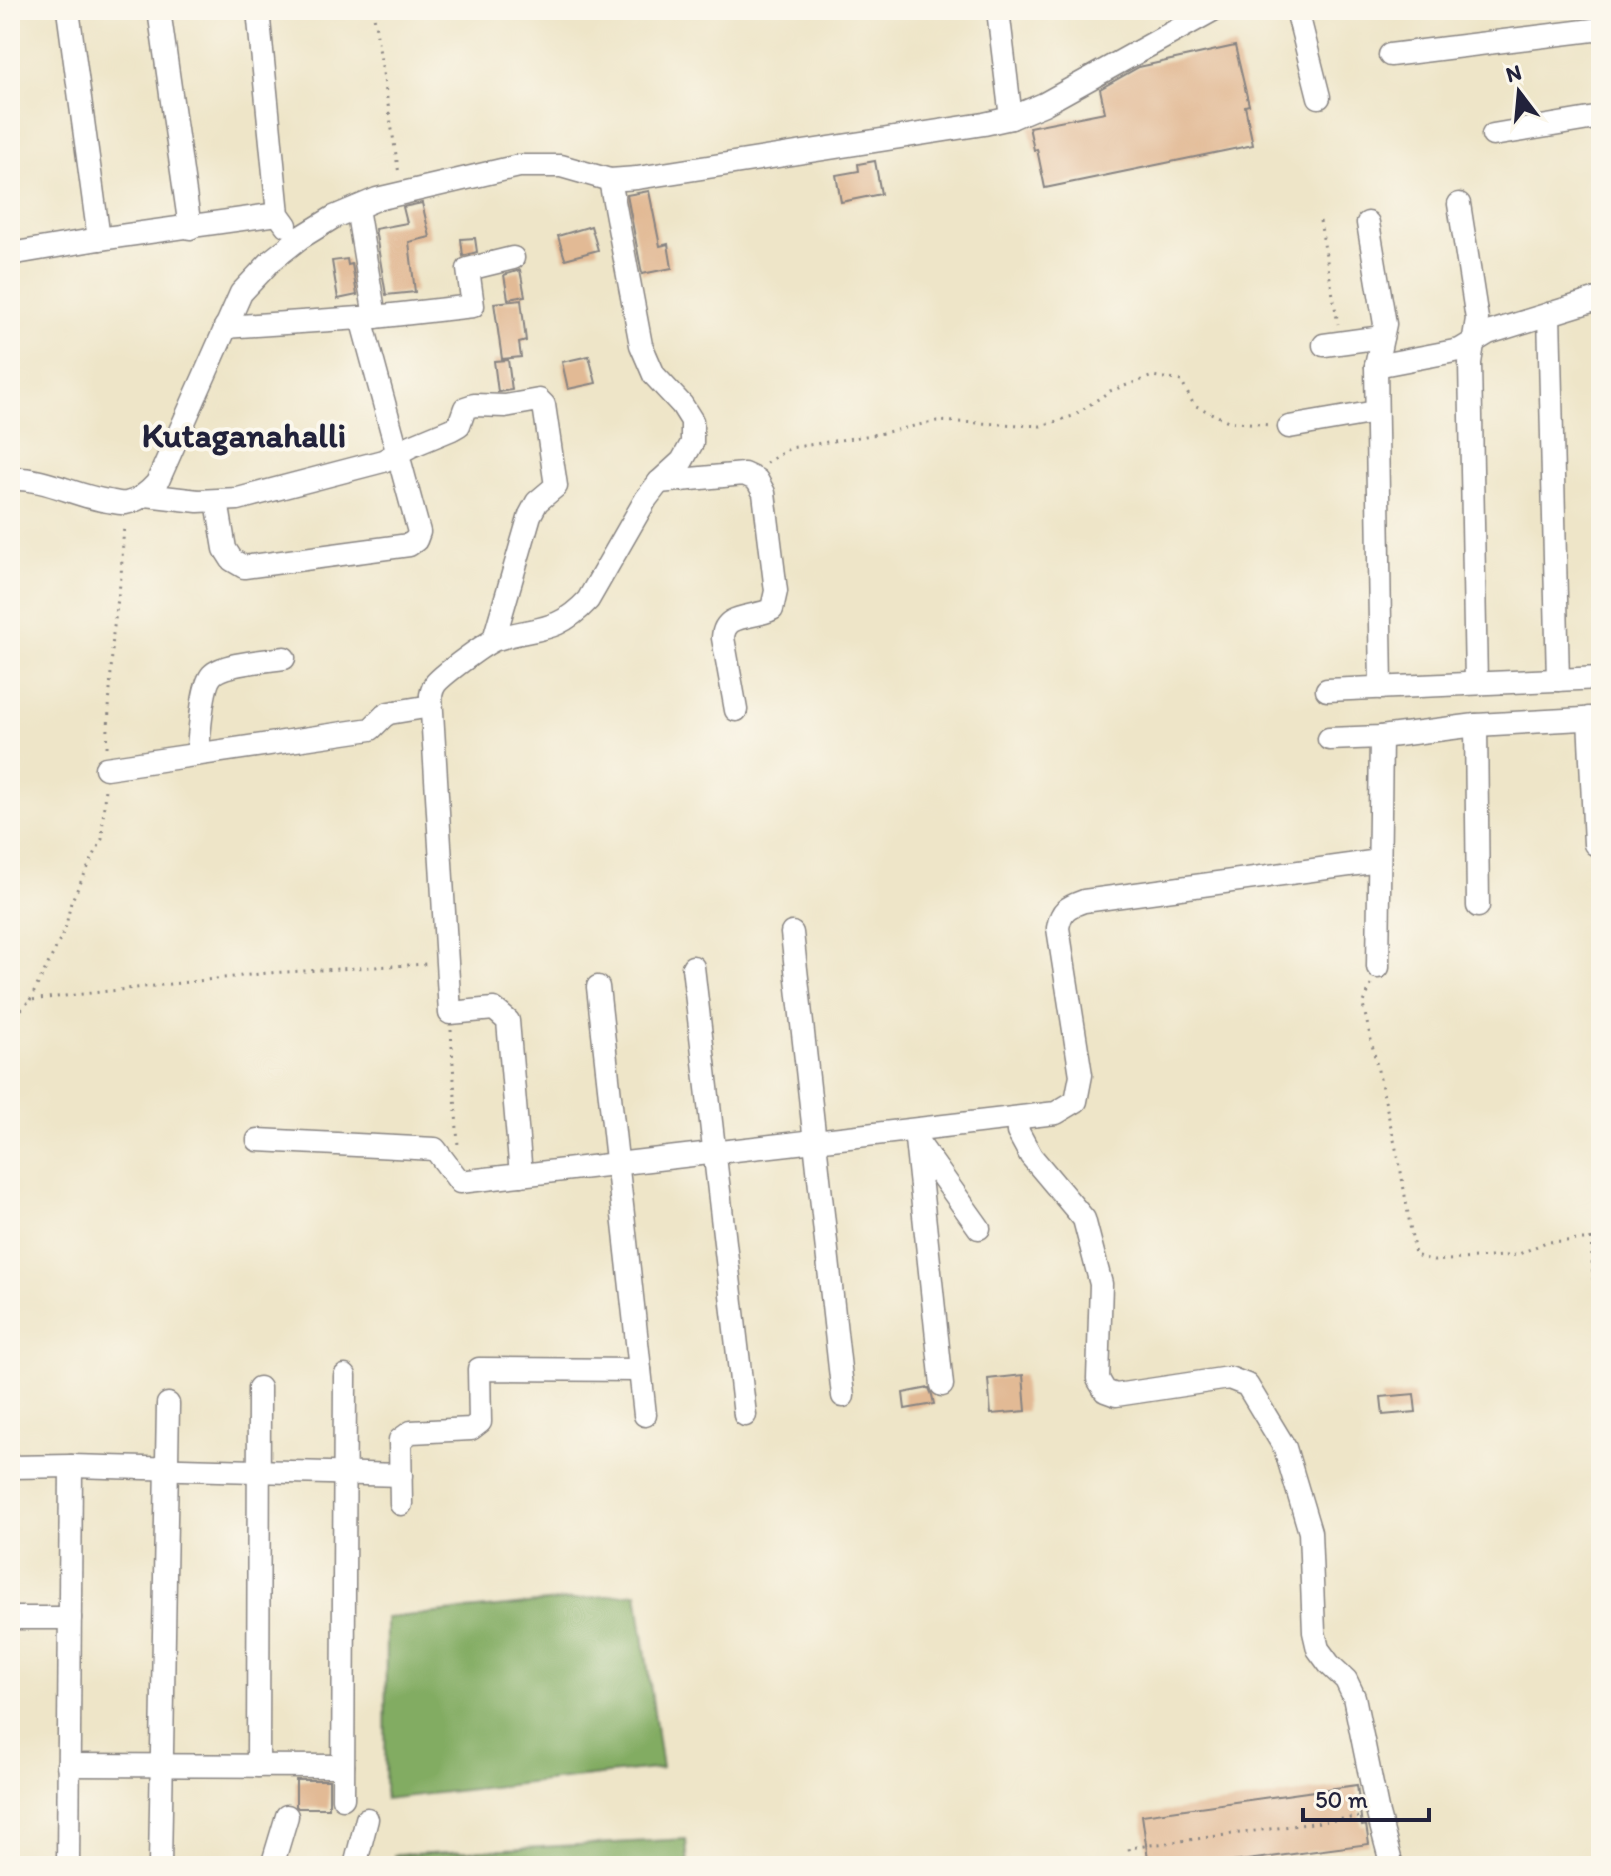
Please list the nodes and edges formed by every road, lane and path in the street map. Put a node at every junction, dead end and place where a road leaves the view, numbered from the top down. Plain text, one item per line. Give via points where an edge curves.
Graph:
1 (68, 10) edge
2 (159, 10) edge
3 (258, 10) edge
4 (373, 10) edge
5 (998, 10) edge
6 (1213, 10) edge
7 (1297, 10) edge
8 (1575, 21) edge
9 (1601, 29) edge
10 (1390, 55) dead end
11 (1319, 97) dead end
12 (1601, 117) edge
13 (1011, 118) junction
14 (1493, 135) dead end
15 (610, 180) junction
16 (402, 194) junction
17 (1459, 204) dead end
18 (357, 208) junction
19 (278, 214) junction
20 (1320, 221) dead end
21 (1368, 223) dead end
22 (190, 228) junction
23 (99, 239) junction
24 (296, 241) junction
25 (10, 254) edge
26 (513, 258) dead end
27 (1601, 298) edge
28 (1549, 314) junction
29 (368, 318) junction
30 (225, 327) junction
31 (1382, 337) junction
32 (1474, 342) junction
33 (1333, 344) joint
34 (1376, 366) junction
35 (1376, 412) junction
36 (1289, 427) joint
37 (397, 454) junction
38 (10, 479) edge
39 (757, 480) junction
40 (659, 482) junction
41 (146, 495) junction
42 (217, 501) junction
43 (494, 639) junction
44 (284, 658) dead end
45 (1601, 678) edge
46 (1558, 680) junction
47 (1476, 683) junction
48 (1381, 688) junction
49 (1327, 690) dead end
50 (431, 706) junction
51 (736, 710) dead end
52 (1595, 718) edge
53 (1476, 725) junction
54 (1381, 737) junction
55 (1329, 739) dead end
56 (197, 754) junction
57 (106, 768) dead end
58 (1595, 844) dead end
59 (1379, 861) junction
60 (1478, 906) dead end
61 (792, 933) dead end
62 (447, 963) junction
63 (693, 967) dead end
64 (1378, 967) joint
65 (598, 987) dead end
66 (450, 1013) junction
67 (10, 1021) edge
68 (1017, 1118) junction
69 (916, 1134) junction
70 (258, 1140) dead end
71 (815, 1141) junction
72 (458, 1151) dead end
73 (714, 1153) junction
74 (618, 1164) junction
75 (521, 1175) junction
76 (979, 1228) dead end
77 (1591, 1238) junction
78 (1601, 1239) edge
79 (640, 1370) junction
80 (345, 1376) dead end
81 (942, 1385) dead end
82 (259, 1388) dead end
83 (843, 1396) dead end
84 (168, 1404) dead end
85 (645, 1415) dead end
86 (745, 1415) dead end
87 (1601, 1420) edge
88 (71, 1466) junction
89 (10, 1467) edge
90 (167, 1468) junction
91 (259, 1471) junction
92 (345, 1473) junction
93 (401, 1475) junction
94 (401, 1504) dead end
95 (10, 1618) edge
96 (70, 1618) junction
97 (68, 1765) junction
98 (162, 1765) junction
99 (258, 1766) junction
100 (343, 1766) junction
101 (343, 1798) dead end
102 (1378, 1814) junction
103 (287, 1816) dead end
104 (367, 1819) dead end
105 (1391, 1861) edge
106 (68, 1866) edge
107 (160, 1866) edge
108 (272, 1866) edge
109 (355, 1866) edge
110 (1132, 1866) edge
111 (1314, 1866) edge

1 - 23 street
2 - 22 street
3 - 19 street
4 - 16 path
5 - 13 street
6 - 13 street
7 - 11 street
8 - 9 street
8 - 10 street
12 - 14 street
13 - 15 street
15 - 16 street via 561,166 519,166
15 - 40 street via 641,345 654,375 692,421 692,443
16 - 18 street
17 - 32 street via 1477,319
18 - 24 street
18 - 29 street
19 - 22 street
19 - 24 street
20 - 33 path
21 - 31 street via 1385,324
22 - 23 street
23 - 25 street
24 - 30 street via 241,293
26 - 29 street via 468,269 473,306
27 - 28 street
28 - 32 street
28 - 46 street
29 - 30 street
29 - 37 street
30 - 41 street via 157,483
31 - 33 street
31 - 34 street
32 - 34 street via 1460,350
32 - 47 street via 1470,363
34 - 35 street
35 - 36 street
35 - 48 street
36 - 39 path via 1228,421 1194,405 1181,381 1153,376 1041,426 937,421 790,448 760,467
37 - 42 street
37 - 42 street via 419,532 409,545 244,567 225,549
37 - 43 street via 459,425 465,408 539,400 544,405 556,486 530,515
38 - 41 street via 125,504
39 - 40 street via 744,474
39 - 51 street via 764,493 776,591 772,609 737,618 724,628
40 - 43 street via 577,611 550,627
41 - 42 street
43 - 50 street via 434,685
44 - 56 street via 214,673 206,685
45 - 46 street
46 - 47 street
47 - 48 street
48 - 49 street
50 - 56 street via 389,713 371,729
50 - 62 street
52 - 53 street
52 - 58 street
53 - 54 street
53 - 60 street
54 - 55 street
54 - 59 street
56 - 57 street
59 - 64 street
59 - 68 street via 1070,906 1060,915 1058,928 1081,1075 1076,1101 1056,1113
61 - 71 street
62 - 66 street
62 - 67 path via 268,973 30,1000
63 - 73 street
64 - 77 path via 1363,1005 1415,1255 1434,1261 1517,1255 1546,1242
65 - 74 street
66 - 72 path
66 - 75 street via 494,1009 508,1021
68 - 69 street
68 - 102 street via 1031,1156 1084,1219 1101,1284 1098,1379 1105,1391 1116,1395 1229,1378 1247,1385 1285,1448 1310,1532 1318,1649 1354,1697
69 - 71 street
69 - 76 street
69 - 81 street
70 - 75 street via 435,1149 460,1182
71 - 73 street
71 - 83 street
73 - 74 street
73 - 86 street
74 - 75 street
74 - 79 street
77 - 78 path
77 - 87 path
79 - 85 street
79 - 93 street via 479,1369 480,1422 471,1429 411,1432 400,1440
80 - 92 street
82 - 91 street
84 - 90 street
88 - 89 street
88 - 90 street
88 - 96 street
90 - 91 street
90 - 98 street
91 - 92 street
91 - 99 street
92 - 93 street
92 - 100 street
93 - 94 street
95 - 96 street
96 - 97 street
97 - 98 street
97 - 106 street
98 - 99 street
98 - 107 street
99 - 100 street
100 - 101 street
102 - 105 street
102 - 110 path via 1129,1848
103 - 108 street
104 - 109 street
105 - 111 path

